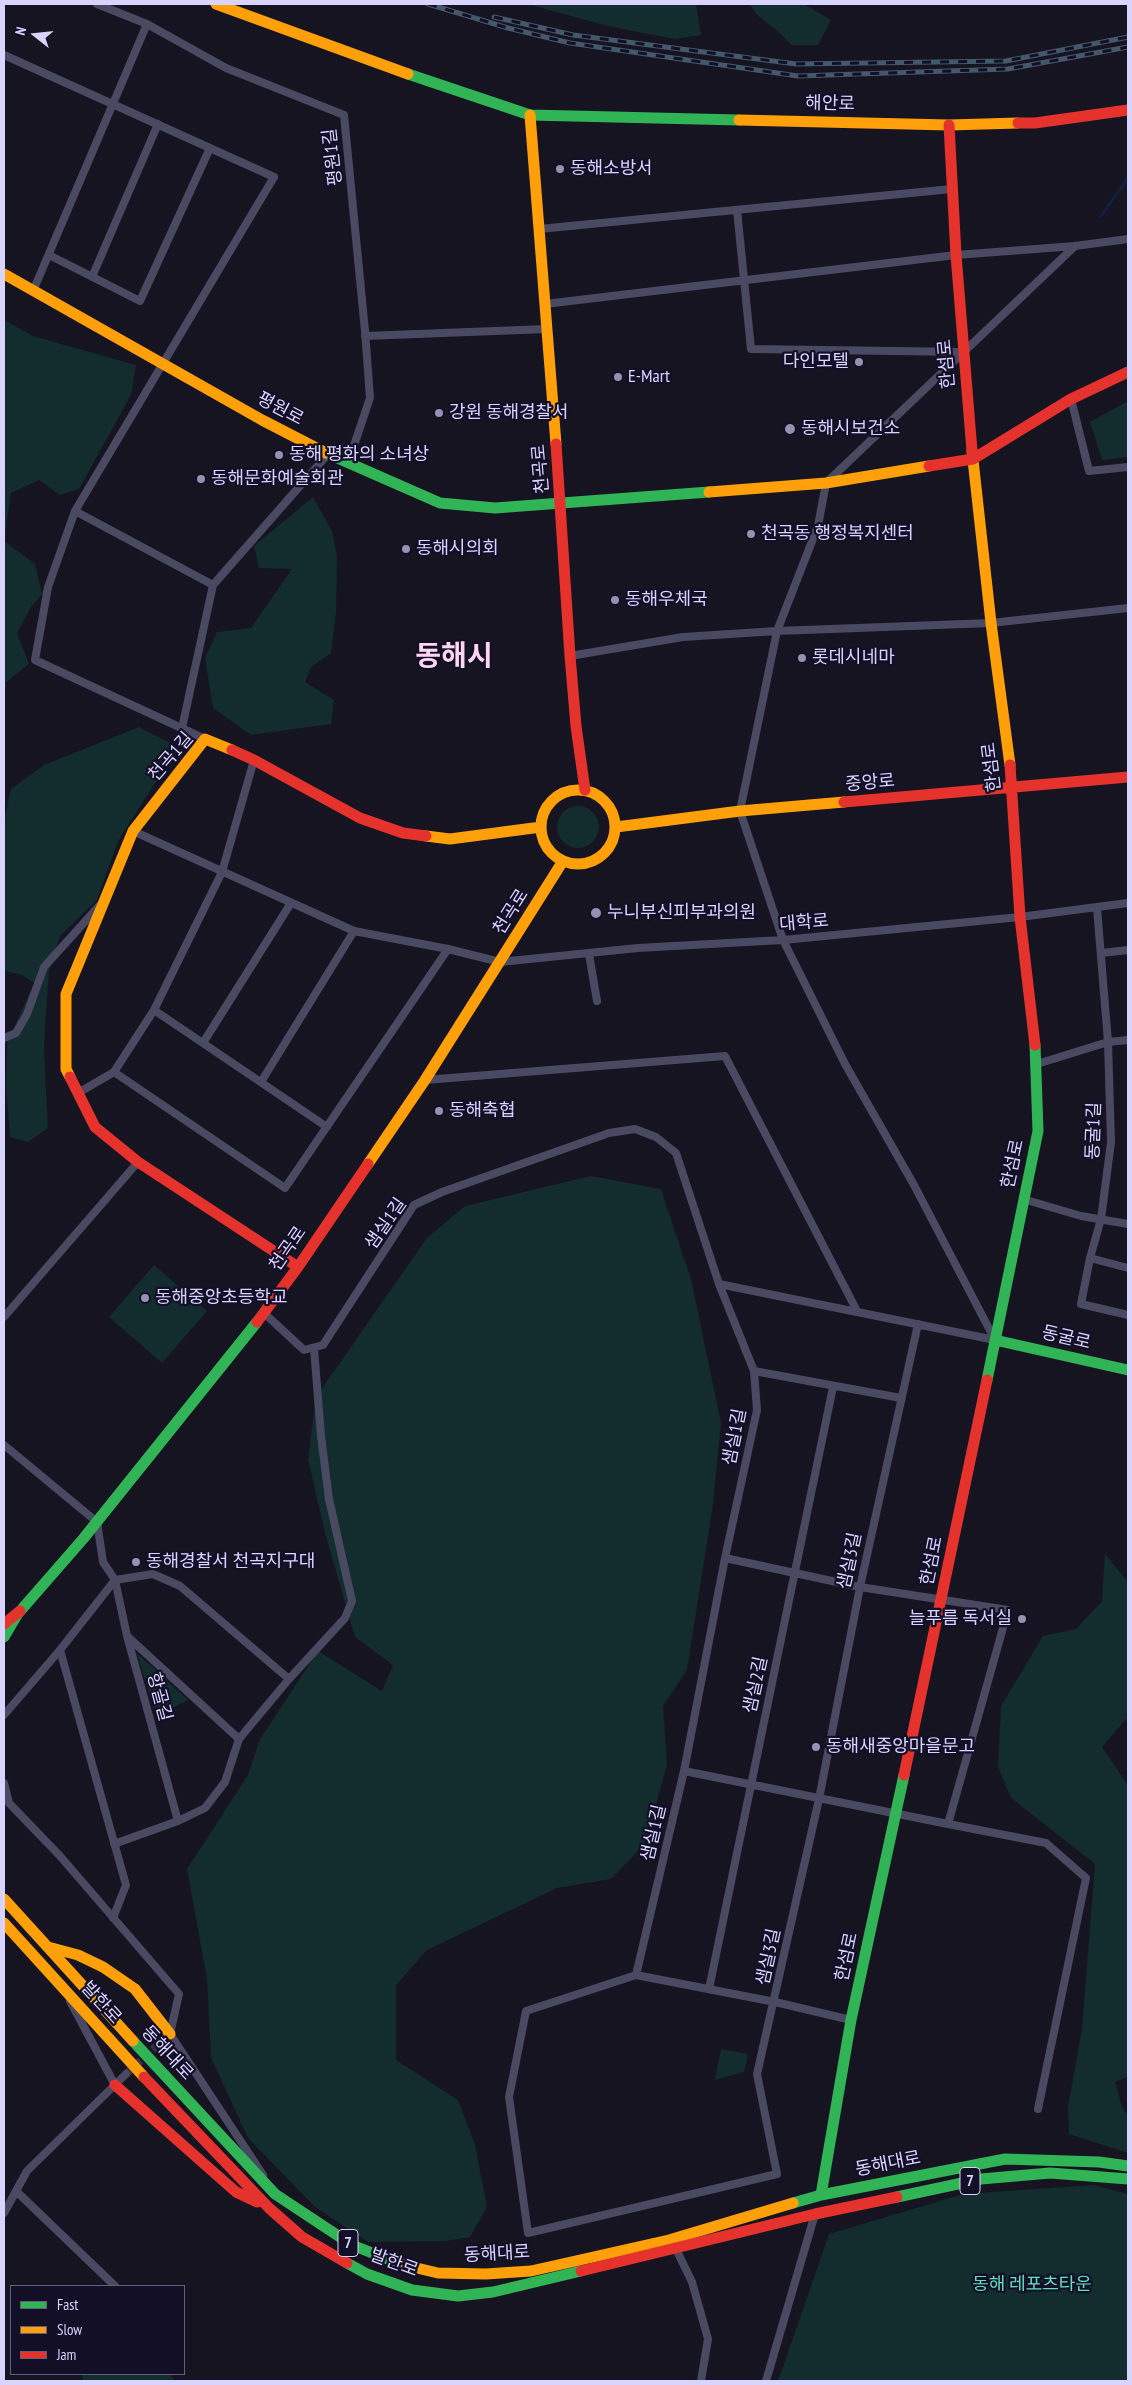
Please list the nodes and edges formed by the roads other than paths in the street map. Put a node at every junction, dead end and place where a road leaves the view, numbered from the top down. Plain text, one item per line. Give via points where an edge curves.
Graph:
1 (97, 4) edge
2 (216, 4) edge
3 (147, 24) junction
4 (4, 55) edge
5 (113, 103) junction
6 (1128, 110) edge
7 (530, 115) junction
8 (158, 124) junction
9 (949, 125) junction
10 (210, 148) junction
11 (952, 189) junction
12 (737, 210) junction
13 (539, 229) junction
14 (1128, 239) edge
15 (1075, 246) junction
16 (48, 255) junction
17 (956, 255) junction
18 (4, 274) edge
19 (92, 277) junction
20 (744, 280) junction
21 (33, 291) junction
22 (545, 304) junction
23 (547, 329) junction
24 (365, 336) junction
25 (964, 352) junction
26 (161, 364) junction
27 (1128, 372) edge
28 (1071, 399) junction
29 (328, 454) junction
30 (973, 459) junction
31 (348, 463) junction
32 (1128, 467) edge
33 (826, 483) junction
34 (561, 504) junction
35 (75, 511) junction
36 (214, 585) junction
37 (1128, 608) edge
38 (991, 624) junction
39 (777, 631) junction
40 (570, 656) junction
41 (182, 728) junction
42 (205, 739) junction
43 (254, 760) junction
44 (1128, 778) edge
45 (1013, 788) junction
46 (585, 790) junction
47 (740, 811) junction
48 (541, 827) junction
49 (616, 827) junction
50 (133, 831) junction
51 (563, 861) junction
52 (222, 872) junction
53 (105, 900) junction
54 (291, 903) junction
55 (1128, 904) edge
56 (1097, 908) junction
57 (1020, 917) junction
58 (354, 931) junction
59 (783, 940) junction
60 (448, 949) junction
61 (1128, 950) edge
62 (1102, 953) junction
63 (589, 954) junction
64 (500, 962) junction
65 (597, 1001) dead end
66 (154, 1010) junction
67 (4, 1038) edge
68 (1128, 1040) edge
69 (1108, 1042) junction
70 (203, 1043) junction
71 (1036, 1064) junction
72 (114, 1072) junction
73 (424, 1080) junction
74 (262, 1082) junction
75 (78, 1093) junction
76 (327, 1127) junction
77 (138, 1162) junction
78 (1023, 1199) junction
79 (1100, 1218) junction
80 (1128, 1224) edge
81 (1090, 1258) junction
82 (298, 1267) junction
83 (1128, 1268) edge
84 (719, 1284) junction
85 (857, 1311) junction
86 (264, 1313) junction
87 (1128, 1315) edge
88 (4, 1317) edge
89 (918, 1324) junction
90 (995, 1340) junction
91 (314, 1348) junction
92 (1128, 1370) edge
93 (754, 1371) junction
94 (833, 1387) junction
95 (901, 1398) junction
96 (4, 1445) edge
97 (97, 1522) junction
98 (725, 1558) junction
99 (796, 1572) junction
100 (115, 1580) junction
101 (860, 1587) junction
102 (942, 1602) junction
103 (20, 1611) junction
104 (4, 1624) edge
105 (4, 1629) edge
106 (127, 1636) junction
107 (4, 1637) edge
108 (60, 1650) junction
109 (289, 1679) junction
110 (4, 1714) edge
111 (239, 1739) junction
112 (684, 1771) junction
113 (4, 1783) edge
114 (750, 1785) junction
115 (819, 1799) junction
116 (896, 1813) junction
117 (178, 1820) junction
118 (948, 1824) junction
119 (114, 1844) junction
120 (4, 1894) edge
121 (6, 1902) edge
122 (113, 1918) junction
123 (4, 1923) edge
124 (48, 1947) junction
125 (636, 1975) junction
126 (708, 1989) junction
127 (64, 1990) junction
128 (775, 2002) junction
129 (850, 2020) junction
130 (170, 2034) junction
131 (126, 2074) tunnel mouth
132 (115, 2085) junction
133 (1038, 2109) dead end
134 (1128, 2166) edge
135 (1128, 2179) edge
136 (16, 2191) junction
137 (275, 2194) junction
138 (821, 2195) junction
139 (269, 2208) junction
140 (4, 2213) edge
141 (815, 2214) junction
142 (676, 2249) junction
143 (114, 2285) edge
144 (700, 2381) edge
145 (766, 2381) edge

1 - 3 street, 평원1길
2 - 7 street, 해안로
3 - 5 street
3 - 24 street, 평원1길 via 226,68 344,115
4 - 5 street
5 - 8 street
5 - 16 street
6 - 9 street, 해안로 via 1035,122
7 - 9 street, 해안로
7 - 13 street, 천곡로
8 - 10 street
8 - 19 street
9 - 11 street, 한섬로
10 - 19 street via 140,301
10 - 26 street via 274,177
11 - 12 street
11 - 17 street, 한섬로
12 - 13 street
12 - 20 street
13 - 22 street, 천곡로
14 - 15 street
15 - 17 street
15 - 25 street
16 - 19 street
16 - 21 street
17 - 20 street
17 - 25 street, 한섬로
18 - 21 street, 평원로
20 - 22 street
20 - 25 street via 751,349
21 - 26 street, 평원로
22 - 23 street, 천곡로
23 - 24 street
23 - 34 street, 천곡로
24 - 31 street, 평원1길 via 370,398
25 - 30 street, 한섬로
25 - 33 street
26 - 29 street, 평원로
26 - 35 street
27 - 28 street
28 - 30 street
28 - 32 street via 1089,471
29 - 31 street, 평원로
29 - 36 street
30 - 33 street, 평원로
30 - 38 street, 한섬로
31 - 34 street, 평원로 via 440,503 495,508
33 - 34 street, 평원로
33 - 39 street via 818,526
34 - 40 street, 천곡로
35 - 36 street
35 - 41 street via 48,588 35,660
36 - 41 street
37 - 38 street
38 - 39 street
38 - 45 street, 한섬로
39 - 40 street via 684,637
39 - 47 street
40 - 46 street, 천곡로
41 - 42 street
42 - 43 street, 천곡1길
42 - 50 street, 천곡1길
43 - 48 street, 천곡1길 via 360,818 403,832 450,839
43 - 52 street
44 - 45 street, 중앙로
45 - 47 street, 중앙로
45 - 57 street, 한섬로
46 - 48 street via 572,790 556,797 544,813
46 - 49 street via 603,799 611,810
47 - 49 street, 중앙로
47 - 59 street
48 - 51 street via 546,847
49 - 51 street via 612,842 598,859 584,864
50 - 52 street, 대학로
50 - 53 street, 천곡1길
51 - 64 street, 천곡로
52 - 54 street, 대학로
52 - 66 street
53 - 67 street via 44,967 20,1026
53 - 75 street, 천곡1길 via 66,994 66,1069
54 - 58 street, 대학로
54 - 70 street
55 - 56 street, 대학로
56 - 57 street, 대학로
56 - 62 street, 동굴1길
57 - 59 street, 대학로
57 - 71 street, 한섬로
58 - 60 street, 대학로
58 - 74 street
59 - 63 street, 대학로
59 - 90 street via 845,1064 918,1193
60 - 64 street, 대학로
60 - 76 street
61 - 62 street
62 - 69 street, 동굴1길
63 - 64 street, 대학로
63 - 65 street
64 - 73 street, 천곡로
66 - 70 street
66 - 72 street
68 - 69 street
69 - 71 street
69 - 79 street, 동굴1길 via 1111,1142
70 - 74 street
71 - 78 street, 한섬로 via 1038,1131
72 - 75 street
72 - 76 street via 285,1188
73 - 82 street, 천곡로
73 - 85 street via 725,1056
74 - 76 street
75 - 77 street via 95,1126
77 - 82 street
77 - 88 street
78 - 79 street
78 - 90 street, 한섬로
79 - 80 street
79 - 81 street, 동굴1길
81 - 83 street
81 - 87 street, 동굴1길 via 1081,1304
82 - 86 street, 천곡로
84 - 85 street
84 - 91 street, 샘실1길 via 676,1153 656,1137 635,1130 609,1133 414,1205 324,1345
84 - 93 street, 샘실1길
85 - 89 street
86 - 91 street via 304,1350
86 - 97 street, 천곡로
89 - 90 street
89 - 95 street, 샘실3길
90 - 92 street, 동굴로
90 - 102 street, 한섬로
91 - 109 street via 329,1499 352,1601 345,1618
93 - 94 street
93 - 98 street, 샘실1길 via 758,1410
94 - 95 street
94 - 99 street, 샘실2길
95 - 101 street, 샘실3길
96 - 97 street
97 - 100 street, 항골길 via 103,1562
97 - 103 street, 천곡로
98 - 99 street
98 - 112 street, 샘실1길
99 - 101 street
99 - 114 street, 샘실2길
100 - 106 street, 항골길
100 - 108 street
100 - 109 street via 153,1574 180,1586
101 - 102 street
101 - 115 street, 샘실3길
102 - 116 street, 한섬로
102 - 118 street via 1008,1610
103 - 104 street
103 - 105 street, 천곡로
103 - 107 street
106 - 111 street
106 - 117 street, 항골길
108 - 110 street
108 - 119 street
109 - 111 street
111 - 117 street via 225,1782 205,1808
112 - 114 street
112 - 125 street, 샘실1길
113 - 122 street via 9,1803
114 - 115 street
114 - 126 street, 샘실2길
115 - 116 street
115 - 128 street, 샘실3길
116 - 118 street
116 - 129 street, 한섬로
117 - 119 street
118 - 133 street via 1046,1842 1086,1878
119 - 122 street via 126,1885
120 - 121 street, 동해대로
121 - 124 street, 동해대로 / 7
122 - 130 street via 179,1994
123 - 127 street, 발한로 / 7
124 - 130 street via 103,1967 135,1989
124 - 137 street, 동해대로 / 7
125 - 126 street
125 - 128 street, 샘실3길 via 526,2011 509,2098 528,2233 777,2174 757,2074
126 - 128 street
127 - 132 street
127 - 139 street, 발한로 / 7
128 - 129 street
129 - 138 street, 한섬로
130 - 137 street
131 - 132 street
132 - 136 street via 27,2170
132 - 139 street via 236,2192
134 - 138 street, 동해대로 / 7 via 1060,2159 1005,2159
135 - 141 street, 동해대로 / 7 via 1050,2173 981,2179
136 - 140 street
136 - 143 street
137 - 138 street, 동해대로 / 7 via 352,2245 395,2263 438,2273 486,2274 531,2271 669,2240
138 - 141 street, 한섬로
139 - 142 street, 발한로 / 7 via 302,2237 367,2274 412,2290 458,2296 493,2292
141 - 142 street, 발한로 / 7
141 - 145 street
142 - 144 street via 692,2282 708,2339

